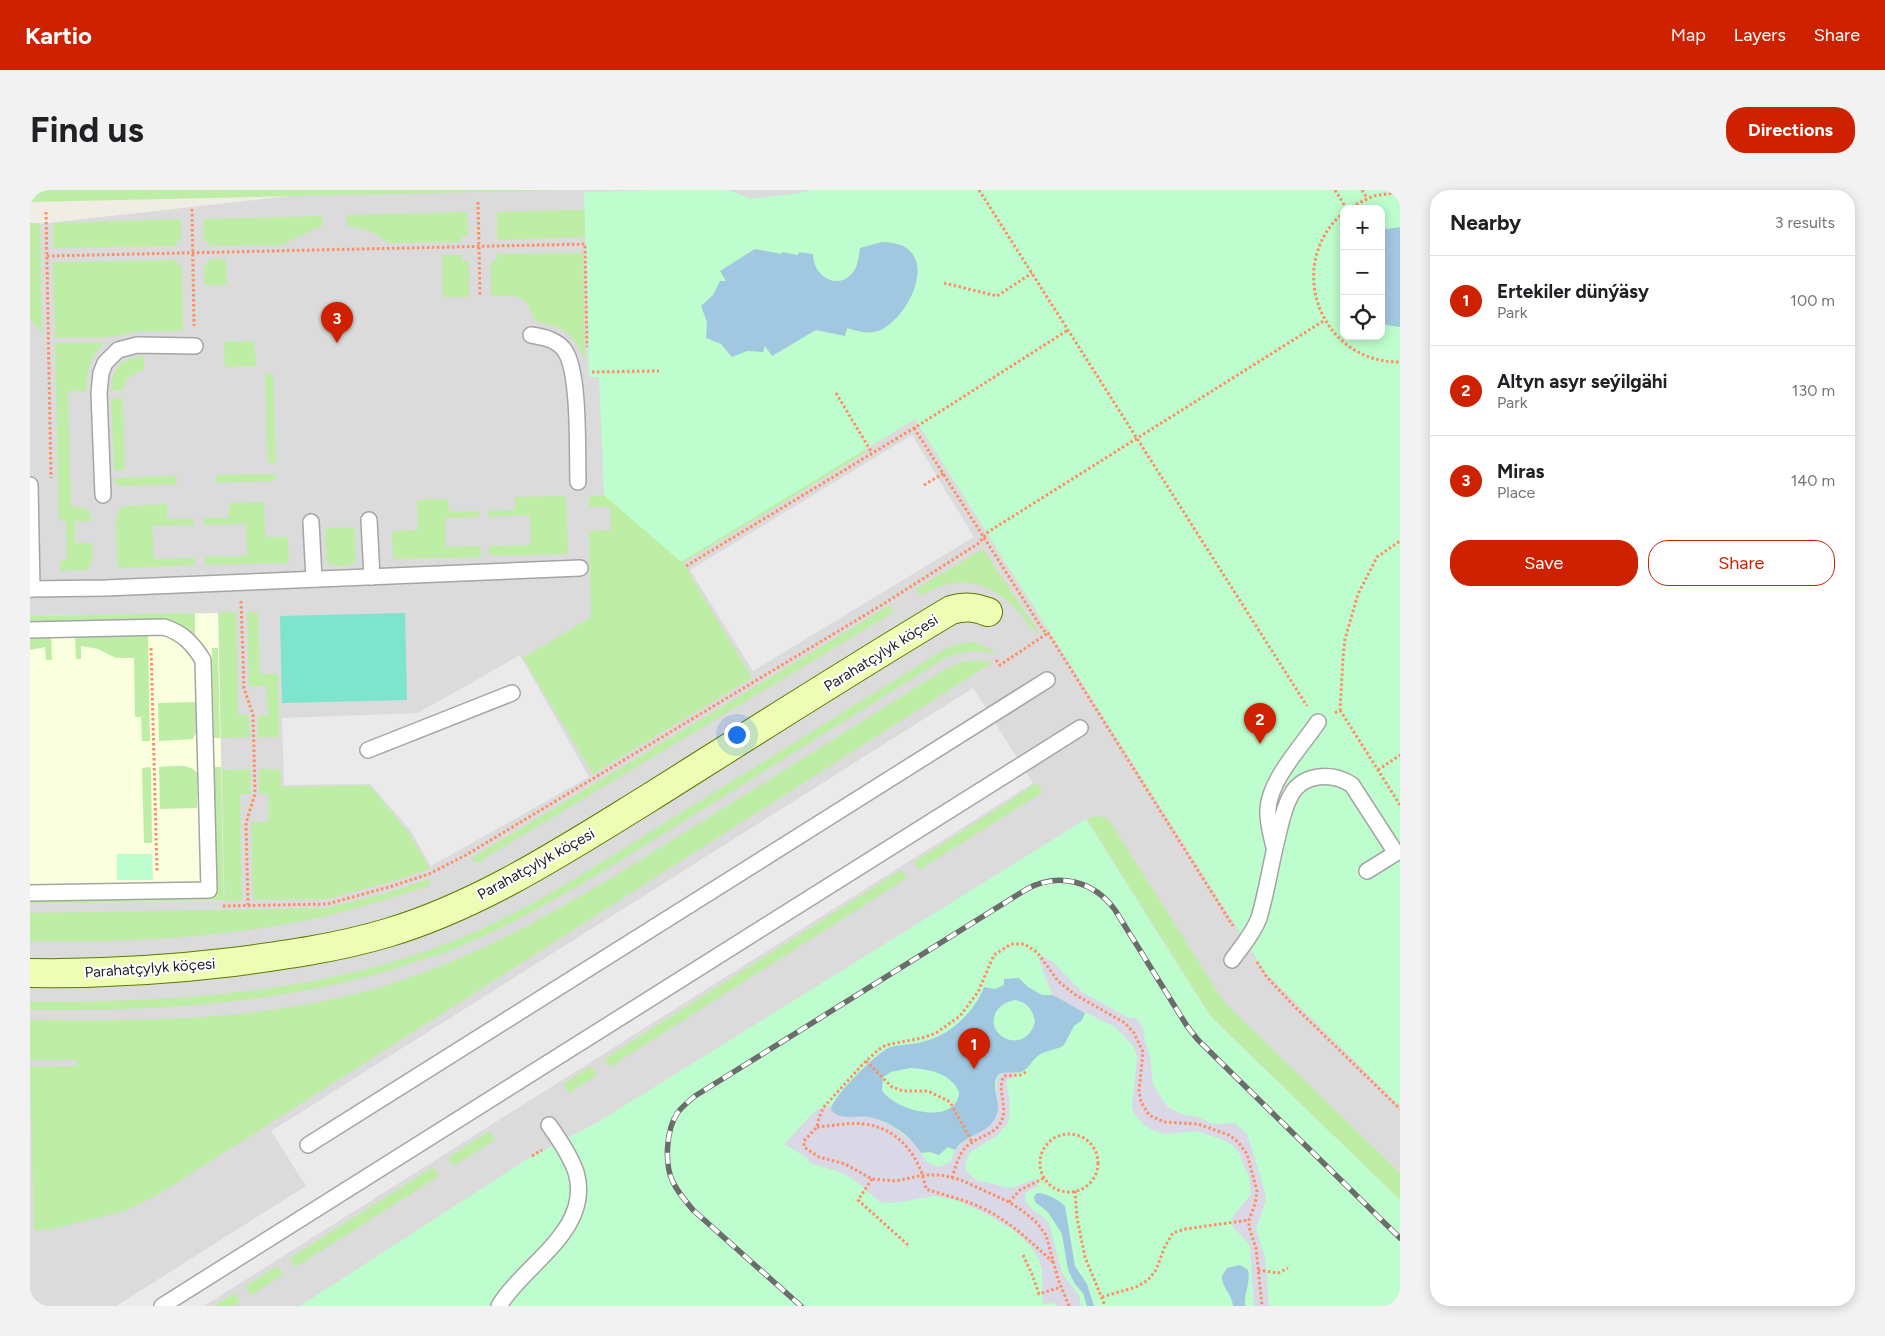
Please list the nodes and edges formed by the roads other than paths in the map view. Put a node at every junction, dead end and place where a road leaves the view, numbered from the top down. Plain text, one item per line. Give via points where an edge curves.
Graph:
1 (531, 335) dead end
2 (195, 346) road end
3 (578, 482) dead end
4 (30, 485) edge
5 (103, 495) dead end
6 (369, 520) dead end
7 (311, 522) dead end
8 (580, 568) dead end
9 (372, 577) junction
10 (314, 580) junction
11 (31, 589) edge
12 (988, 612) dead end
13 (30, 630) edge
14 (1047, 680) dead end
15 (512, 693) dead end
16 (1318, 722) road end
17 (1080, 728) dead end
18 (368, 750) dead end
19 (1274, 848) junction
20 (1367, 871) dead end
21 (30, 893) edge
22 (1232, 960) dead end
23 (30, 973) edge
24 (549, 1125) dead end
25 (308, 1145) dead end
26 (162, 1306) edge
27 (499, 1306) edge

1 - 3 lane via 556,342 570,362 575,383
2 - 5 lane via 137,345 118,350 104,363 99,394
4 - 11 lane
6 - 9 lane
7 - 10 lane
8 - 9 lane
9 - 10 lane
10 - 11 lane
12 - 23 street, Parahatçylyk köçesi via 963,607 951,610 581,840 504,884 425,919 333,947 269,957 196,966
13 - 21 lane via 164,627 190,641 203,660 208,890
14 - 25 lane
15 - 18 lane
16 - 19 lane via 1281,774 1273,792 1268,808
17 - 26 lane
19 - 20 lane via 1292,793 1311,779 1332,777 1352,785 1396,853
19 - 22 lane via 1258,918 1248,939
24 - 27 lane via 575,1170 578,1188 576,1207 561,1236

